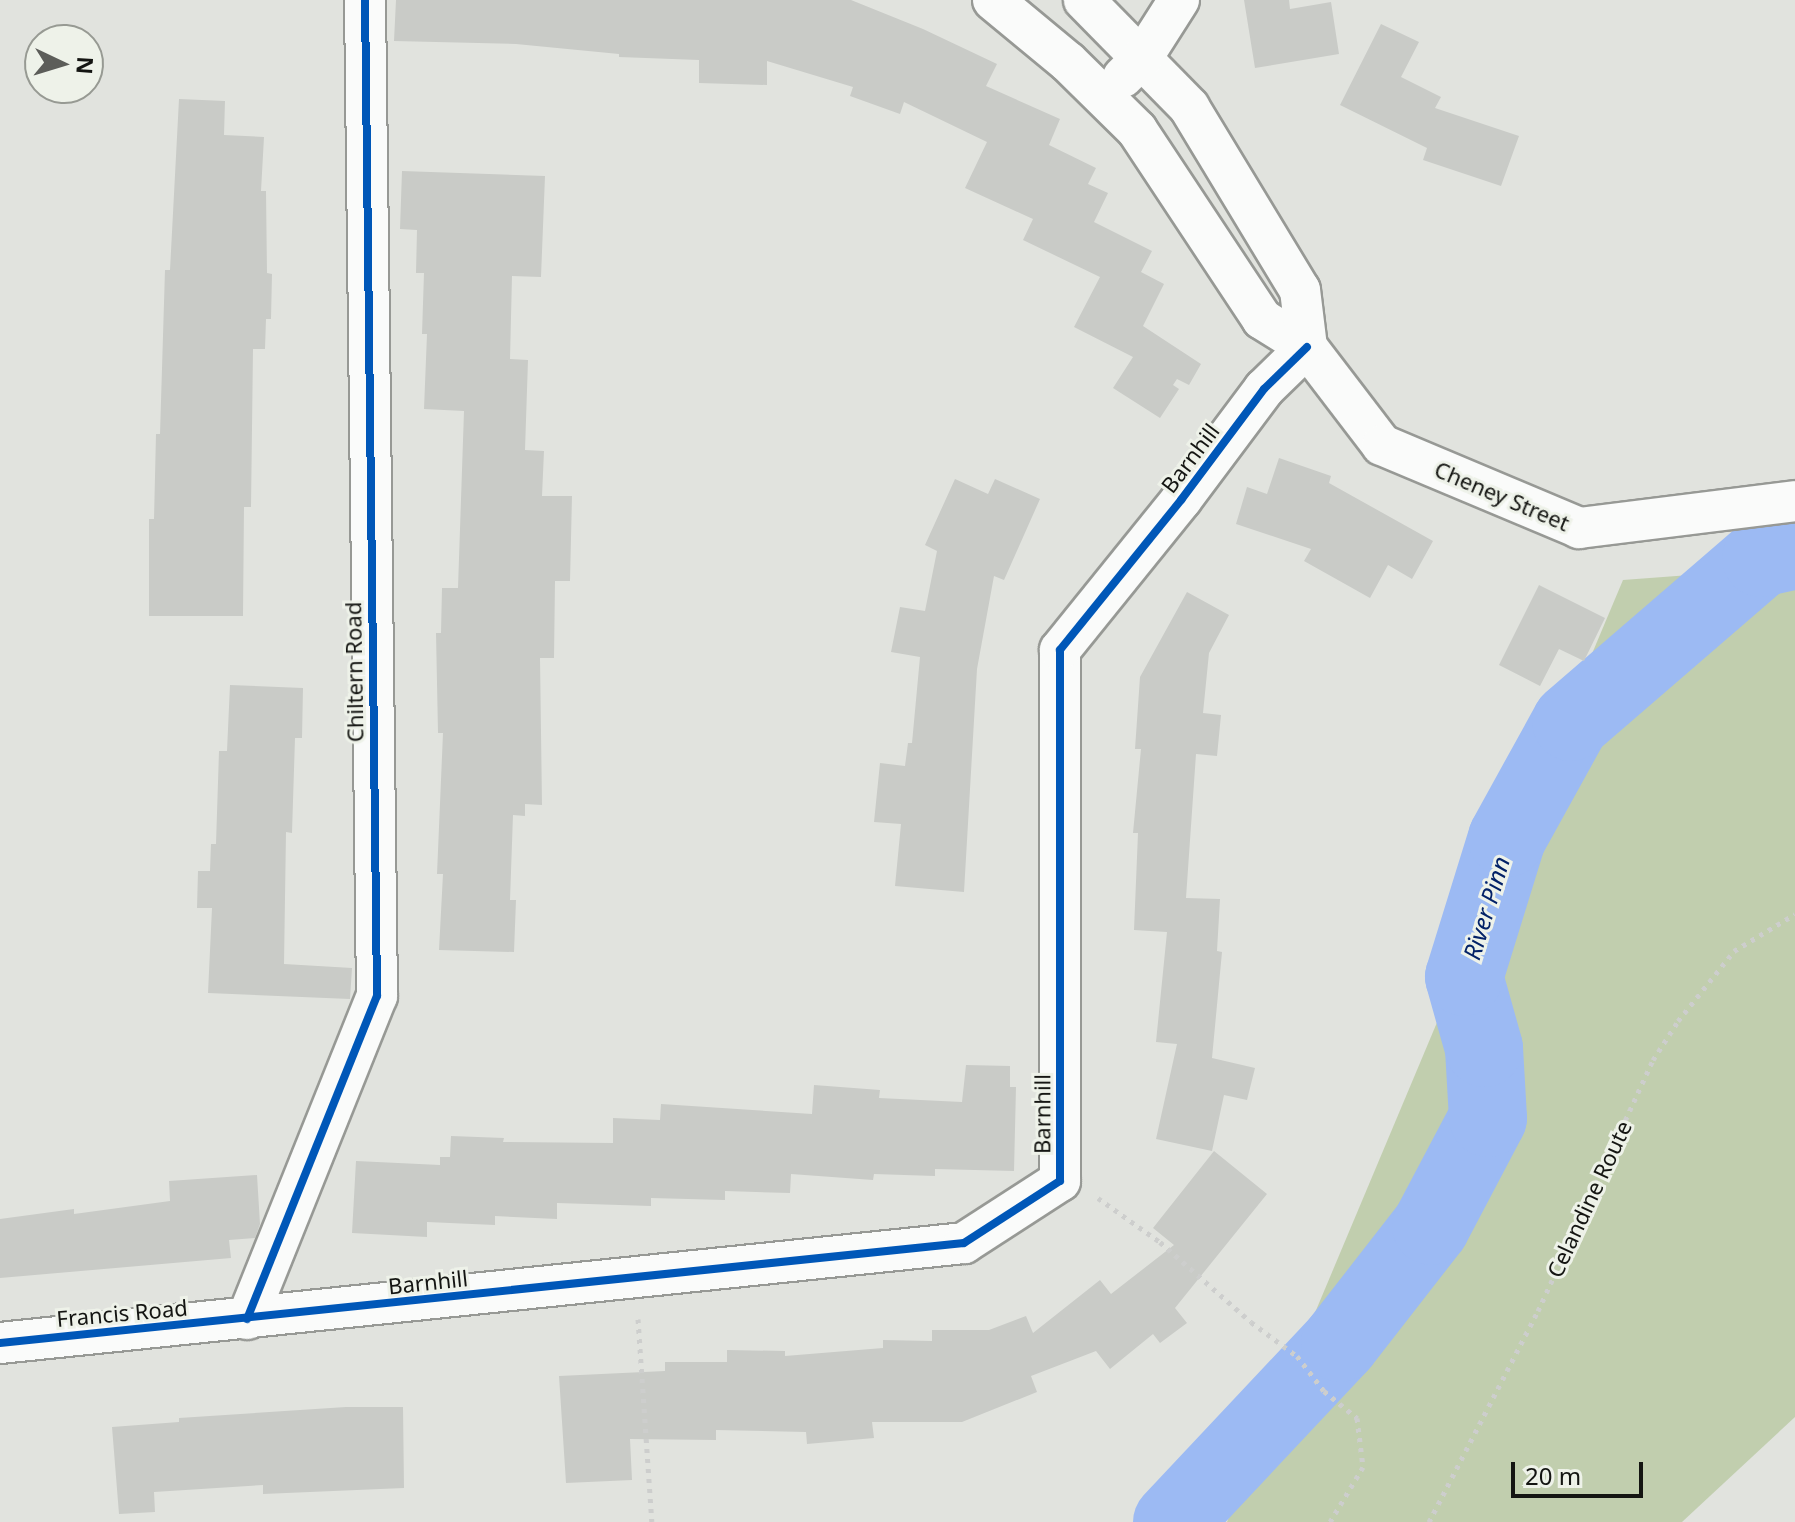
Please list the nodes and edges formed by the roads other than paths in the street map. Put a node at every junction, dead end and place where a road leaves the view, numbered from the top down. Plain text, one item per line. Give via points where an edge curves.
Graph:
1 (365, 0) edge
2 (993, 0) edge
3 (1084, 0) edge
4 (1179, 0) edge
5 (1142, 58) junction
6 (1103, 96) junction
7 (1307, 347) junction
8 (1795, 501) edge
9 (247, 1319) junction
10 (0, 1343) edge

1 - 9 street, Chiltern Road via 377,996
2 - 6 street, Cheney Street
3 - 5 street
4 - 5 street
5 - 6 street
5 - 7 street via 1189,107 1300,290
6 - 7 street, Cheney Street via 1137,130 1262,319
7 - 8 street, Cheney Street via 1382,445 1579,528
7 - 9 street, Barnhill via 1264,389 1060,650 1060,1181 964,1243
9 - 10 street, Francis Road

